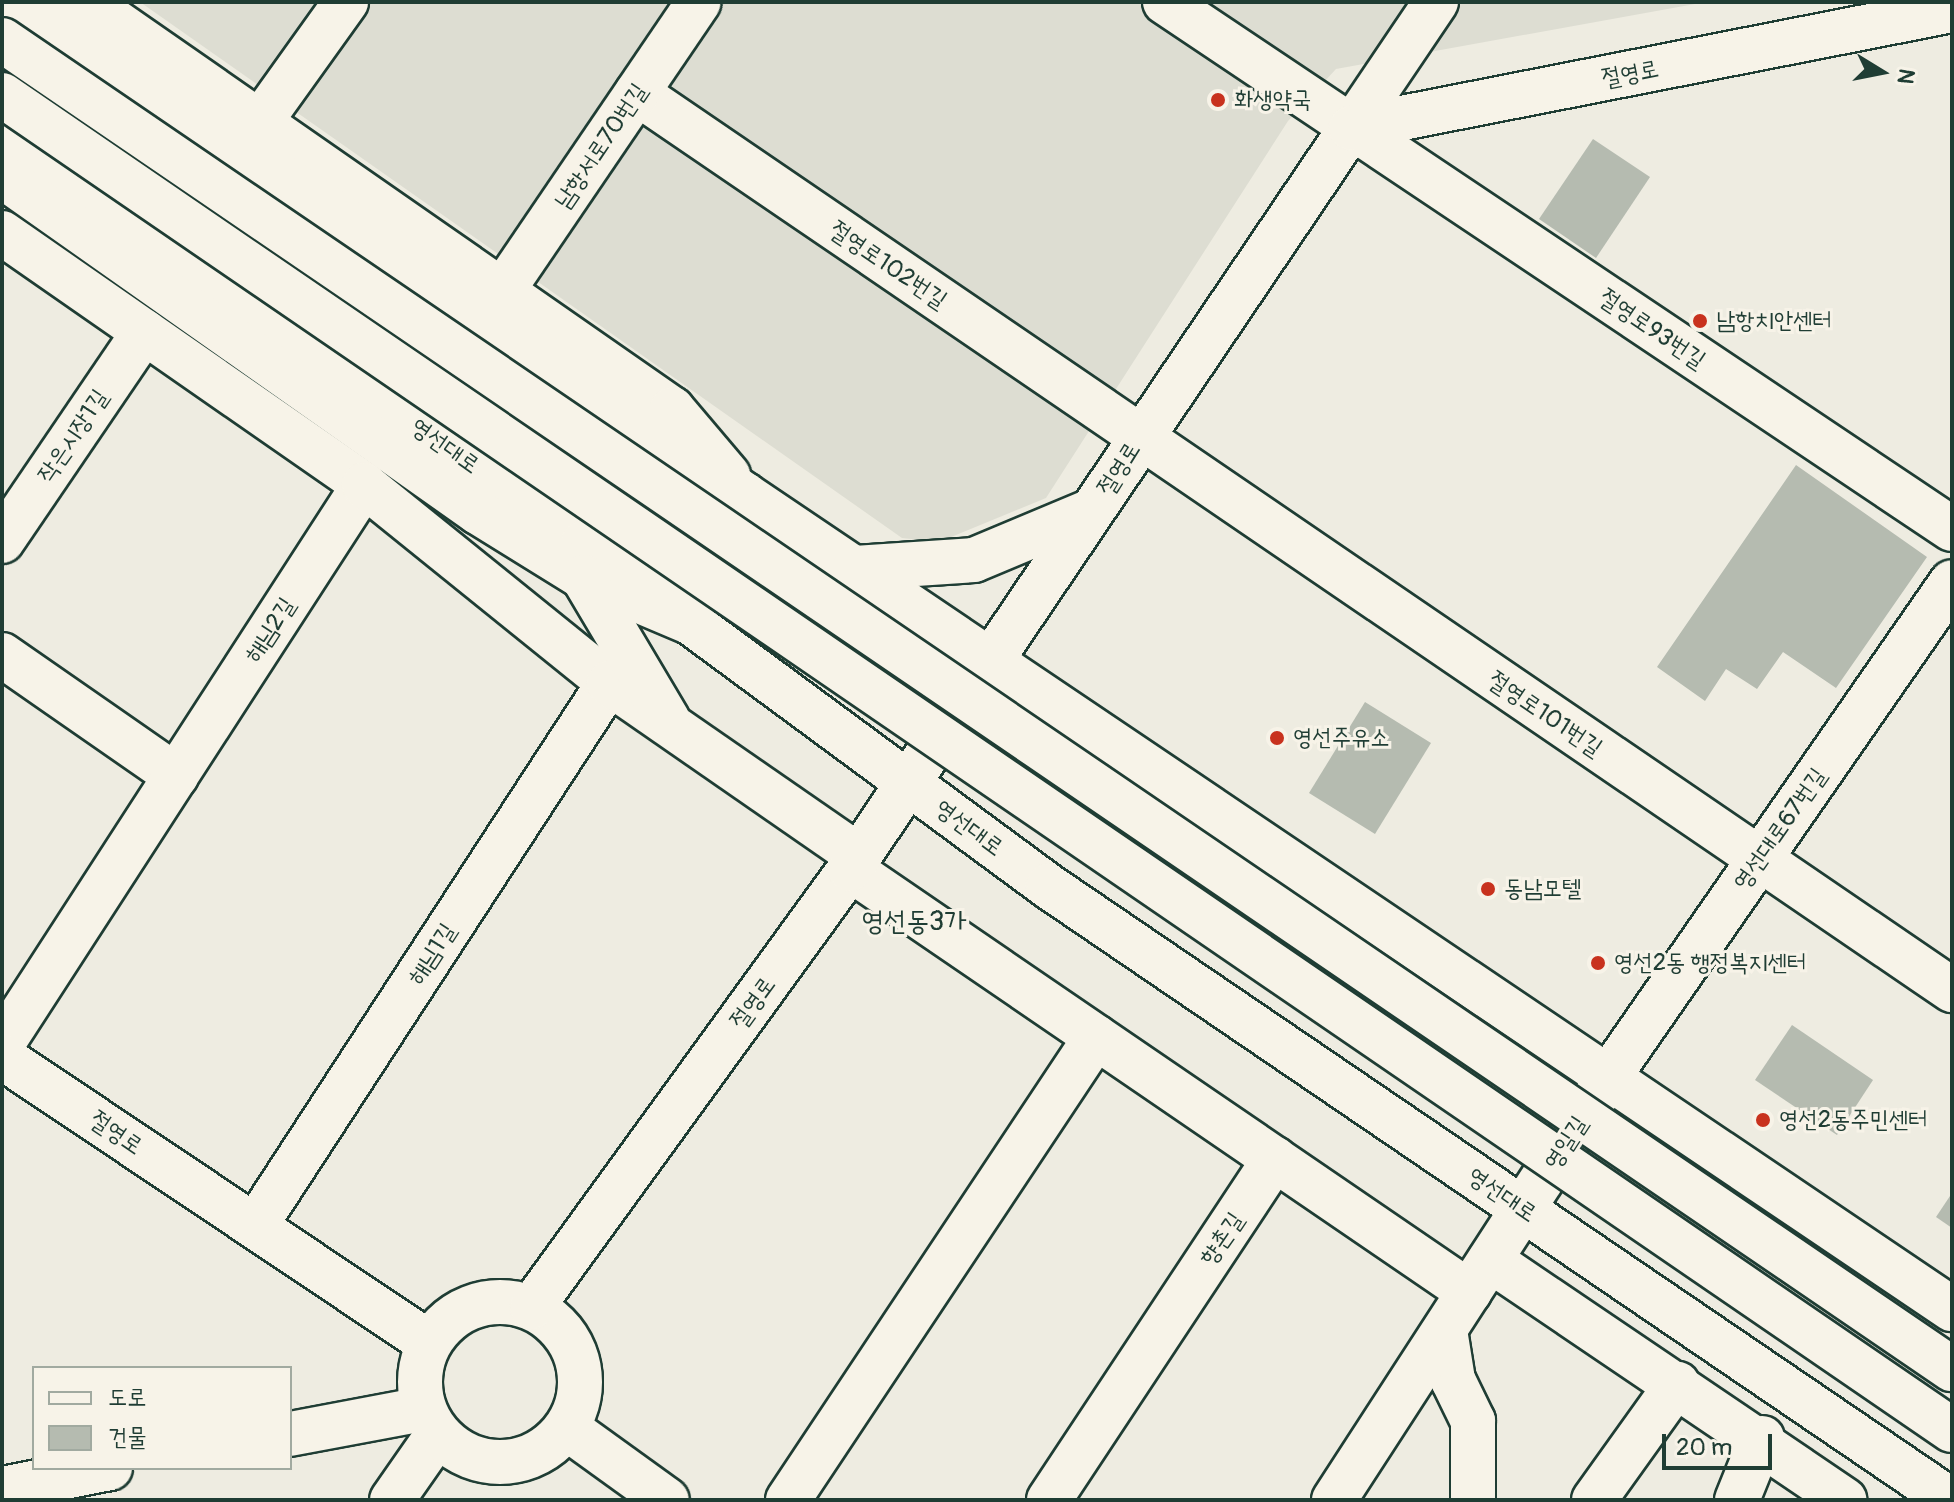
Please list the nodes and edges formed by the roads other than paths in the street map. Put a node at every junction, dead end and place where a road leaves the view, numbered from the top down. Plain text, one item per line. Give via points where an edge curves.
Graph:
1 (28, 2) edge
2 (87, 2) edge
3 (346, 2) edge
4 (699, 2) edge
5 (1165, 2) edge
6 (1436, 2) edge
7 (2, 10) edge
8 (1952, 10) edge
9 (2, 40) edge
10 (637, 93) junction
11 (2, 95) edge
12 (260, 122) junction
13 (1351, 128) junction
14 (2, 134) edge
15 (2, 176) edge
16 (2, 233) edge
17 (503, 290) junction
18 (144, 332) junction
19 (1139, 437) junction
20 (364, 485) junction
21 (745, 495) junction
22 (1094, 509) junction
23 (1952, 529) edge
24 (2, 541) edge
25 (855, 568) junction
26 (583, 577) junction
27 (1952, 582) edge
28 (687, 621) junction
29 (2, 655) edge
30 (990, 659) junction
31 (609, 683) junction
32 (668, 720) junction
33 (176, 776) junction
34 (909, 784) junction
35 (1759, 860) junction
36 (854, 862) junction
37 (1952, 990) edge
38 (1096, 1037) junction
39 (2, 1044) edge
40 (2, 1057) edge
41 (1609, 1076) junction
42 (1275, 1159) junction
43 (1523, 1209) junction
44 (255, 1226) junction
45 (1480, 1276) junction
46 (532, 1307) junction
47 (1952, 1309) edge
48 (1445, 1330) junction
49 (429, 1343) junction
50 (1952, 1369) edge
51 (1677, 1384) junction
52 (431, 1422) junction
53 (567, 1428) junction
54 (1952, 1430) edge
55 (292, 1434) edge
56 (1762, 1438) junction
57 (100, 1470) edge
58 (2, 1489) edge
59 (392, 1500) edge
60 (667, 1500) edge
61 (788, 1500) edge
62 (1049, 1500) edge
63 (1334, 1500) edge
64 (1473, 1500) edge
65 (1596, 1500) edge
66 (1737, 1500) edge
67 (1844, 1500) edge
68 (1950, 1500) edge

1 - 21 main road
2 - 12 main road
3 - 12 main road
4 - 10 main road, 남항서로70번길
5 - 13 main road, 절영로93번길
6 - 13 main road
7 - 21 main road via 641,454
8 - 13 main road, 절영로
9 - 50 main road, bridge
10 - 17 main road, 남항서로70번길
10 - 19 main road, 절영로102번길
11 - 54 main road, bridge
12 - 17 main road
13 - 19 main road, 절영로
13 - 23 main road, 절영로93번길
14 - 28 main road, 영선대로
15 - 26 main road via 478,512
16 - 18 main road
17 - 21 main road via 672,409
18 - 20 main road
18 - 24 main road, 작은시장1길
19 - 22 main road, 절영로
19 - 35 main road, 절영로101번길
20 - 31 main road
20 - 33 main road, 해님2길
21 - 25 main road
22 - 25 main road via 1034,540 974,560
22 - 30 main road, 절영로
25 - 30 main road
26 - 28 main road
26 - 32 main road
27 - 35 main road, 영선대로67번길
28 - 34 main road, 영선대로
29 - 33 main road
30 - 34 main road, 절영로
30 - 41 main road
31 - 32 main road
31 - 44 main road, 해님1길
32 - 36 main road
33 - 39 main road, 해님2길
34 - 36 main road, 절영로
34 - 43 main road, 영선대로
35 - 37 main road, 절영로101번길
35 - 41 main road, 영선대로67번길
36 - 38 main road
36 - 46 main road, 절영로
38 - 42 main road
38 - 61 main road
40 - 44 main road, 절영로
41 - 43 main road, 영일길
41 - 47 main road
42 - 45 main road
42 - 62 main road, 향촌길
43 - 45 main road, 영일길
43 - 68 main road, 영선대로
44 - 49 main road, 절영로
45 - 48 main road, 영일길
45 - 51 main road
46 - 49 main road via 473,1305 447,1320
46 - 53 main road via 568,1337 578,1359 581,1383
48 - 63 main road, 영일길
48 - 64 main road via 1453,1380 1473,1421
49 - 52 main road via 420,1376
51 - 56 main road
51 - 65 main road
52 - 53 main road via 489,1463 532,1456
52 - 55 main road
52 - 59 main road
53 - 60 main road
56 - 66 main road
56 - 67 main road
57 - 58 main road

